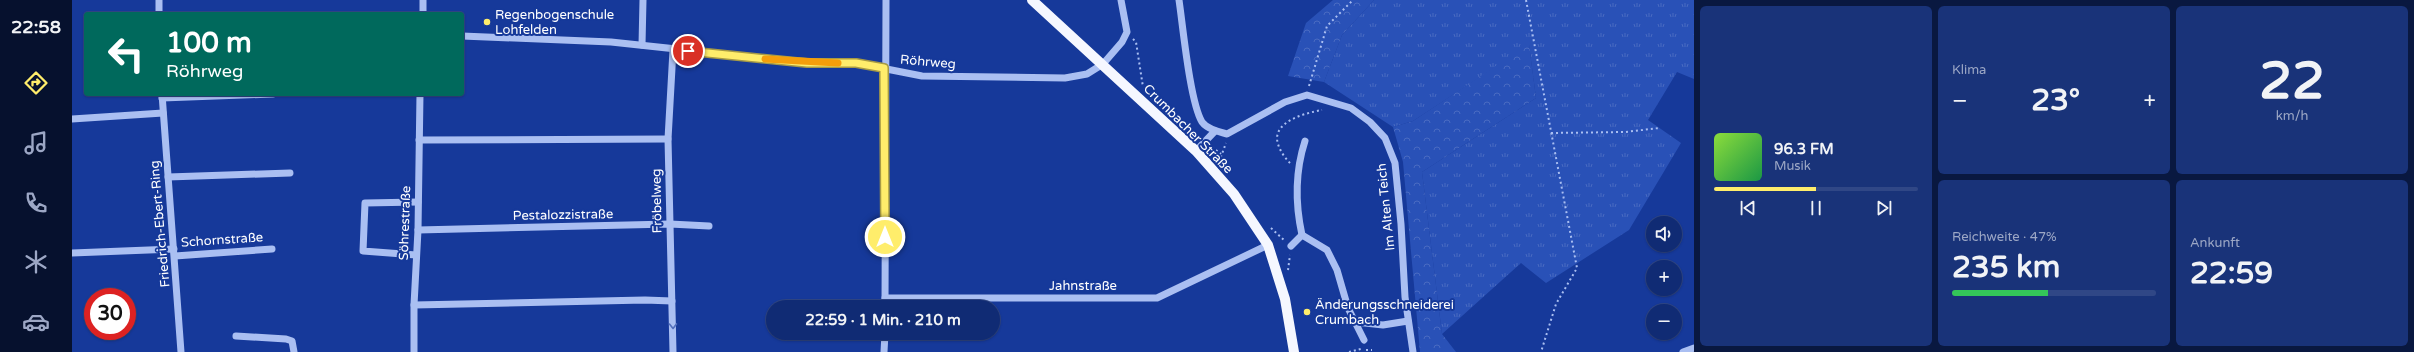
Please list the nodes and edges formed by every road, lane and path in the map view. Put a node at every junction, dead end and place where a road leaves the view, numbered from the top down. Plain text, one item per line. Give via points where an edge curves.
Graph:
1 (160, 0) edge
2 (424, 0) edge
3 (643, 0) edge
4 (886, 0) edge
5 (1032, 0) edge
6 (1121, 0) edge
7 (1179, 0) edge
8 (1353, 0) edge
9 (1526, 0) edge
10 (159, 12) edge
11 (423, 12) edge
12 (1127, 32) junction
13 (464, 36) edge
14 (642, 45) junction
15 (673, 50) junction
16 (1103, 64) junction
17 (884, 68) junction
18 (1136, 95) junction
19 (1307, 95) junction
20 (162, 96) edge
21 (420, 96) edge
22 (1326, 100) junction
23 (163, 113) junction
24 (72, 119) edge
25 (1659, 128) dead end
26 (1215, 131) junction
27 (1227, 134) junction
28 (1551, 134) junction
29 (668, 139) junction
30 (419, 140) junction
31 (1305, 141) dead end
32 (1196, 151) junction
33 (1297, 168) junction
34 (1217, 172) junction
35 (290, 173) dead end
36 (168, 177) junction
37 (418, 202) junction
38 (670, 224) junction
39 (709, 226) dead end
40 (418, 230) junction
41 (1302, 235) junction
42 (1268, 245) junction
43 (1291, 246) dead end
44 (272, 249) dead end
45 (175, 252) junction
46 (72, 253) edge
47 (416, 255) junction
48 (885, 298) joint
49 (672, 301) junction
50 (414, 305) junction
51 (1408, 321) junction
52 (1356, 322) junction
53 (236, 336) dead end
54 (885, 340) edge
55 (1364, 340) dead end
56 (1694, 348) edge
57 (181, 352) edge
58 (294, 352) edge
59 (414, 352) edge
60 (673, 352) edge
61 (884, 352) edge
62 (1294, 352) edge
63 (1413, 352) edge
64 (1541, 352) edge
65 (1683, 352) edge

1 - 10 street
2 - 11 street
3 - 14 street
4 - 17 street
5 - 16 main road, Crumbacher Straße
6 - 12 street
7 - 26 street via 1196,106 1203,123
8 - 19 path via 1327,26 1311,72
9 - 28 path
12 - 16 street, Röhrweg
12 - 18 path via 1136,42 1143,88
13 - 14 street, Röhrweg
14 - 15 street, Röhrweg
15 - 17 street, Röhrweg via 807,63 856,63
15 - 29 street, Fröbelweg
16 - 17 street, Röhrweg via 1087,74 1065,78 922,76
16 - 18 main road, Crumbacher Straße
17 - 48 street
18 - 32 main road, Crumbacher Straße
19 - 22 street, Im Alten Teich
19 - 27 street via 1285,102
20 - 23 street, Friedrich-Ebert-Ring
21 - 30 street, Söhrestraße
22 - 33 path via 1323,109 1287,122 1279,130 1276,139 1280,149 1288,161
22 - 51 street, Im Alten Teich via 1351,108 1370,122 1385,138 1395,163
23 - 24 street
23 - 36 street, Friedrich-Ebert-Ring
25 - 28 path via 1625,132
26 - 27 street
26 - 32 street
27 - 34 path
28 - 64 path via 1577,268 1556,304
29 - 30 street
29 - 38 street, Fröbelweg
30 - 37 street, Söhrestraße
31 - 33 street
32 - 34 main road, Crumbacher Straße
33 - 41 street via 1297,206
34 - 42 main road, Crumbacher Straße
35 - 36 street
36 - 45 street, Friedrich-Ebert-Ring
37 - 40 street, Söhrestraße
37 - 47 street via 365,203 364,210 363,251
38 - 39 street, Pestalozzistraße
38 - 40 street, Pestalozzistraße
38 - 49 street, Fröbelweg
40 - 47 street, Söhrestraße
41 - 43 street
41 - 52 street via 1327,250 1337,270 1348,308
42 - 48 street, Jahnstraße via 1157,298
42 - 62 main road, Crumbacher Straße via 1285,299
44 - 45 street, Schornstraße
45 - 46 street, Schornstraße
45 - 57 street, Friedrich-Ebert-Ring
47 - 50 street, Söhrestraße
49 - 50 street
49 -> 60 street, Fröbelweg
50 - 59 street, Söhrestraße
51 - 52 street via 1383,325
51 - 63 street, Im Alten Teich
52 - 55 street
53 - 58 street via 286,339 292,341
54 - 61 street
56 - 65 street

